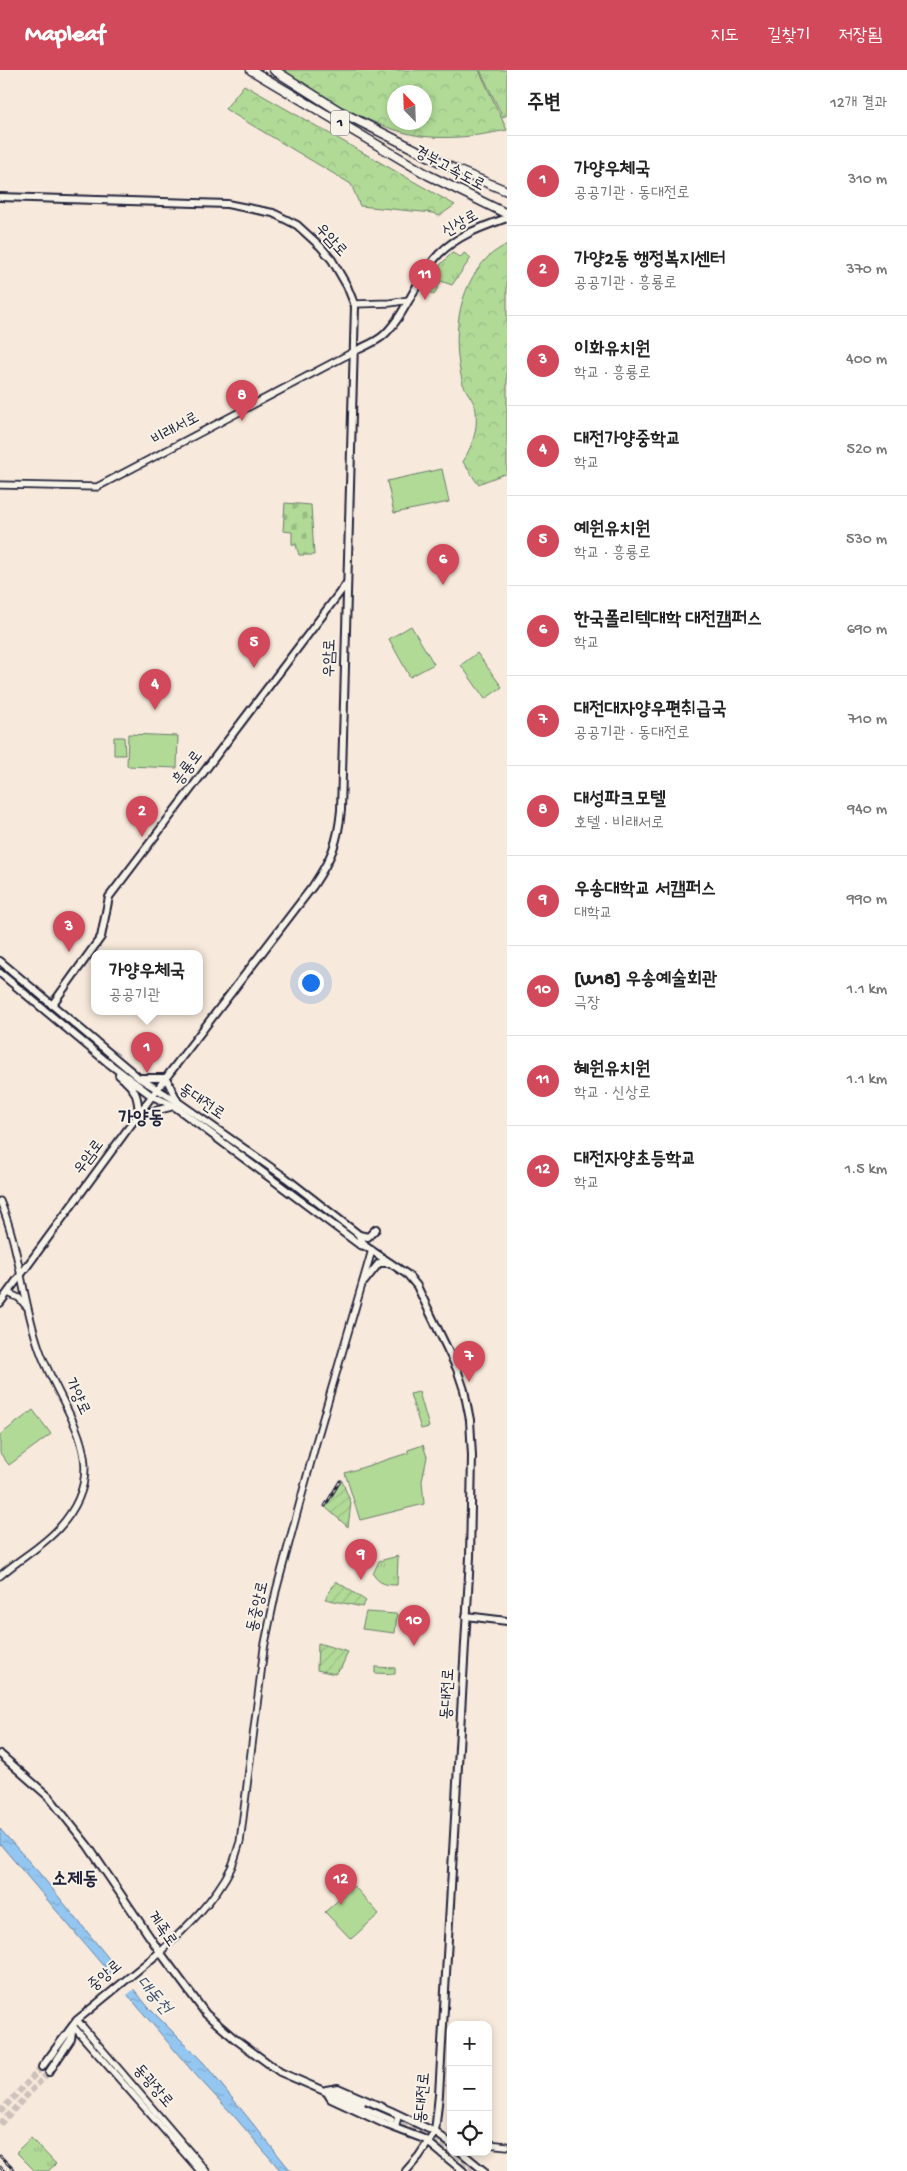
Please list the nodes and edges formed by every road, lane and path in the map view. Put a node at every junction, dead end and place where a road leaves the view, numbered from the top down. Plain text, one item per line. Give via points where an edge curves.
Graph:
1 (251, 70) edge
2 (274, 70) edge
3 (507, 191) edge
4 (0, 197) edge
5 (507, 214) edge
6 (507, 218) edge
7 (409, 300) junction
8 (355, 304) junction
9 (355, 350) junction
10 (0, 485) edge
11 (347, 582) junction
12 (92, 950) edge
13 (91, 952) edge
14 (0, 961) edge
15 (0, 973) edge
16 (52, 1005) junction
17 (113, 1066) junction
18 (139, 1078) junction
19 (166, 1078) junction
20 (154, 1093) junction
21 (176, 1104) junction
22 (138, 1115) junction
23 (0, 1201) edge
24 (376, 1229) dead end
25 (358, 1234) junction
26 (365, 1246) junction
27 (372, 1250) junction
28 (391, 1263) junction
29 (21, 1274) junction
30 (364, 1282) junction
31 (8, 1293) junction
32 (0, 1303) edge
33 (27, 1308) junction
34 (0, 1576) edge
35 (466, 1616) junction
36 (507, 1621) edge
37 (0, 1754) edge
38 (160, 1952) junction
39 (77, 2020) junction
40 (73, 2026) junction
41 (42, 2067) tunnel mouth
42 (49, 2072) tunnel mouth
43 (326, 2090) junction
44 (390, 2118) junction
45 (400, 2130) junction
46 (434, 2132) junction
47 (447, 2137) edge
48 (447, 2141) edge
49 (428, 2142) junction
50 (492, 2144) edge
51 (507, 2146) edge
52 (421, 2154) junction
53 (466, 2156) edge
54 (200, 2171) edge
55 (206, 2171) edge
56 (406, 2171) edge
57 (463, 2171) edge
58 (484, 2171) edge

1 - 5 highway, 경부고속도로 / 1 via 428,176
2 - 3 highway, 경부고속도로 / 1 via 339,111
4 - 8 main road, 우암로 via 227,204 273,213 297,225 320,246 339,271
6 - 7 main road, 신상로 via 470,232 453,243 430,265
7 - 8 street
7 - 9 main road, 신상로 via 384,335
8 - 9 main road, 우암로
9 - 10 street, 비래서로 via 97,487
9 - 11 main road, 우암로
11 - 12 main road, 흥룡로 via 109,897 102,937
11 - 19 main road, 우암로 via 341,810 334,851 313,886
13 - 16 main road, 흥룡로
14 - 16 main road, 동대전로
15 - 17 main road, 동대전로
16 - 18 main road, 동대전로
17 - 20 main road, 동대전로
17 - 22 main road via 114,1072 134,1089
18 - 19 main road
18 - 20 main road, 동대전로
19 - 20 main road, 우암로
19 - 21 main road
20 - 21 main road, 동대전로
20 - 22 main road, 우암로
21 - 22 main road
21 - 25 main road, 동대전로 via 286,1178
21 - 26 main road, 동대전로
22 - 29 main road, 우암로
23 - 29 street, 가양로 via 9,1223
24 - 25 main road via 368,1237
25 - 26 main road, 동대전로
26 - 27 main road, 동대전로
27 - 28 main road, 동대전로
27 - 30 street, 동중앙로
28 - 30 main road via 379,1263
28 - 35 main road, 동대전로 via 408,1275 422,1294 457,1369 468,1405 472,1456
29 - 31 main road, 우암로
29 - 33 street, 가양로
30 - 38 street, 동중앙로 via 274,1600 264,1648 240,1842 224,1882
31 - 32 main road, 우암로
31 - 33 street via 19,1298
33 - 34 street, 가양로 via 39,1349 83,1445 86,1459 80,1495 59,1529
35 - 36 main road
35 - 46 main road, 동대전로 via 439,2095
37 - 38 main road, 계족로 via 49,1796
38 - 39 main road, 중앙로
38 - 43 main road, 계족로 via 206,2014 234,2039 280,2072
39 - 40 main road, 중앙로
39 - 55 street, 동광장로
40 - 41 main road, 중앙로
40 - 42 main road, 중앙로 via 71,2039
40 - 54 street, 동광장로
43 - 44 main road via 338,2088
43 - 44 main road via 331,2099
44 - 45 main road
44 - 46 main road
45 - 49 main road
45 - 52 main road via 420,2141
46 - 47 street
46 - 48 main road
46 - 49 main road, 동대전로
49 - 52 main road, 동대전로
49 - 57 main road
50 - 51 street
52 - 56 main road, 동대전로
53 - 58 main road

